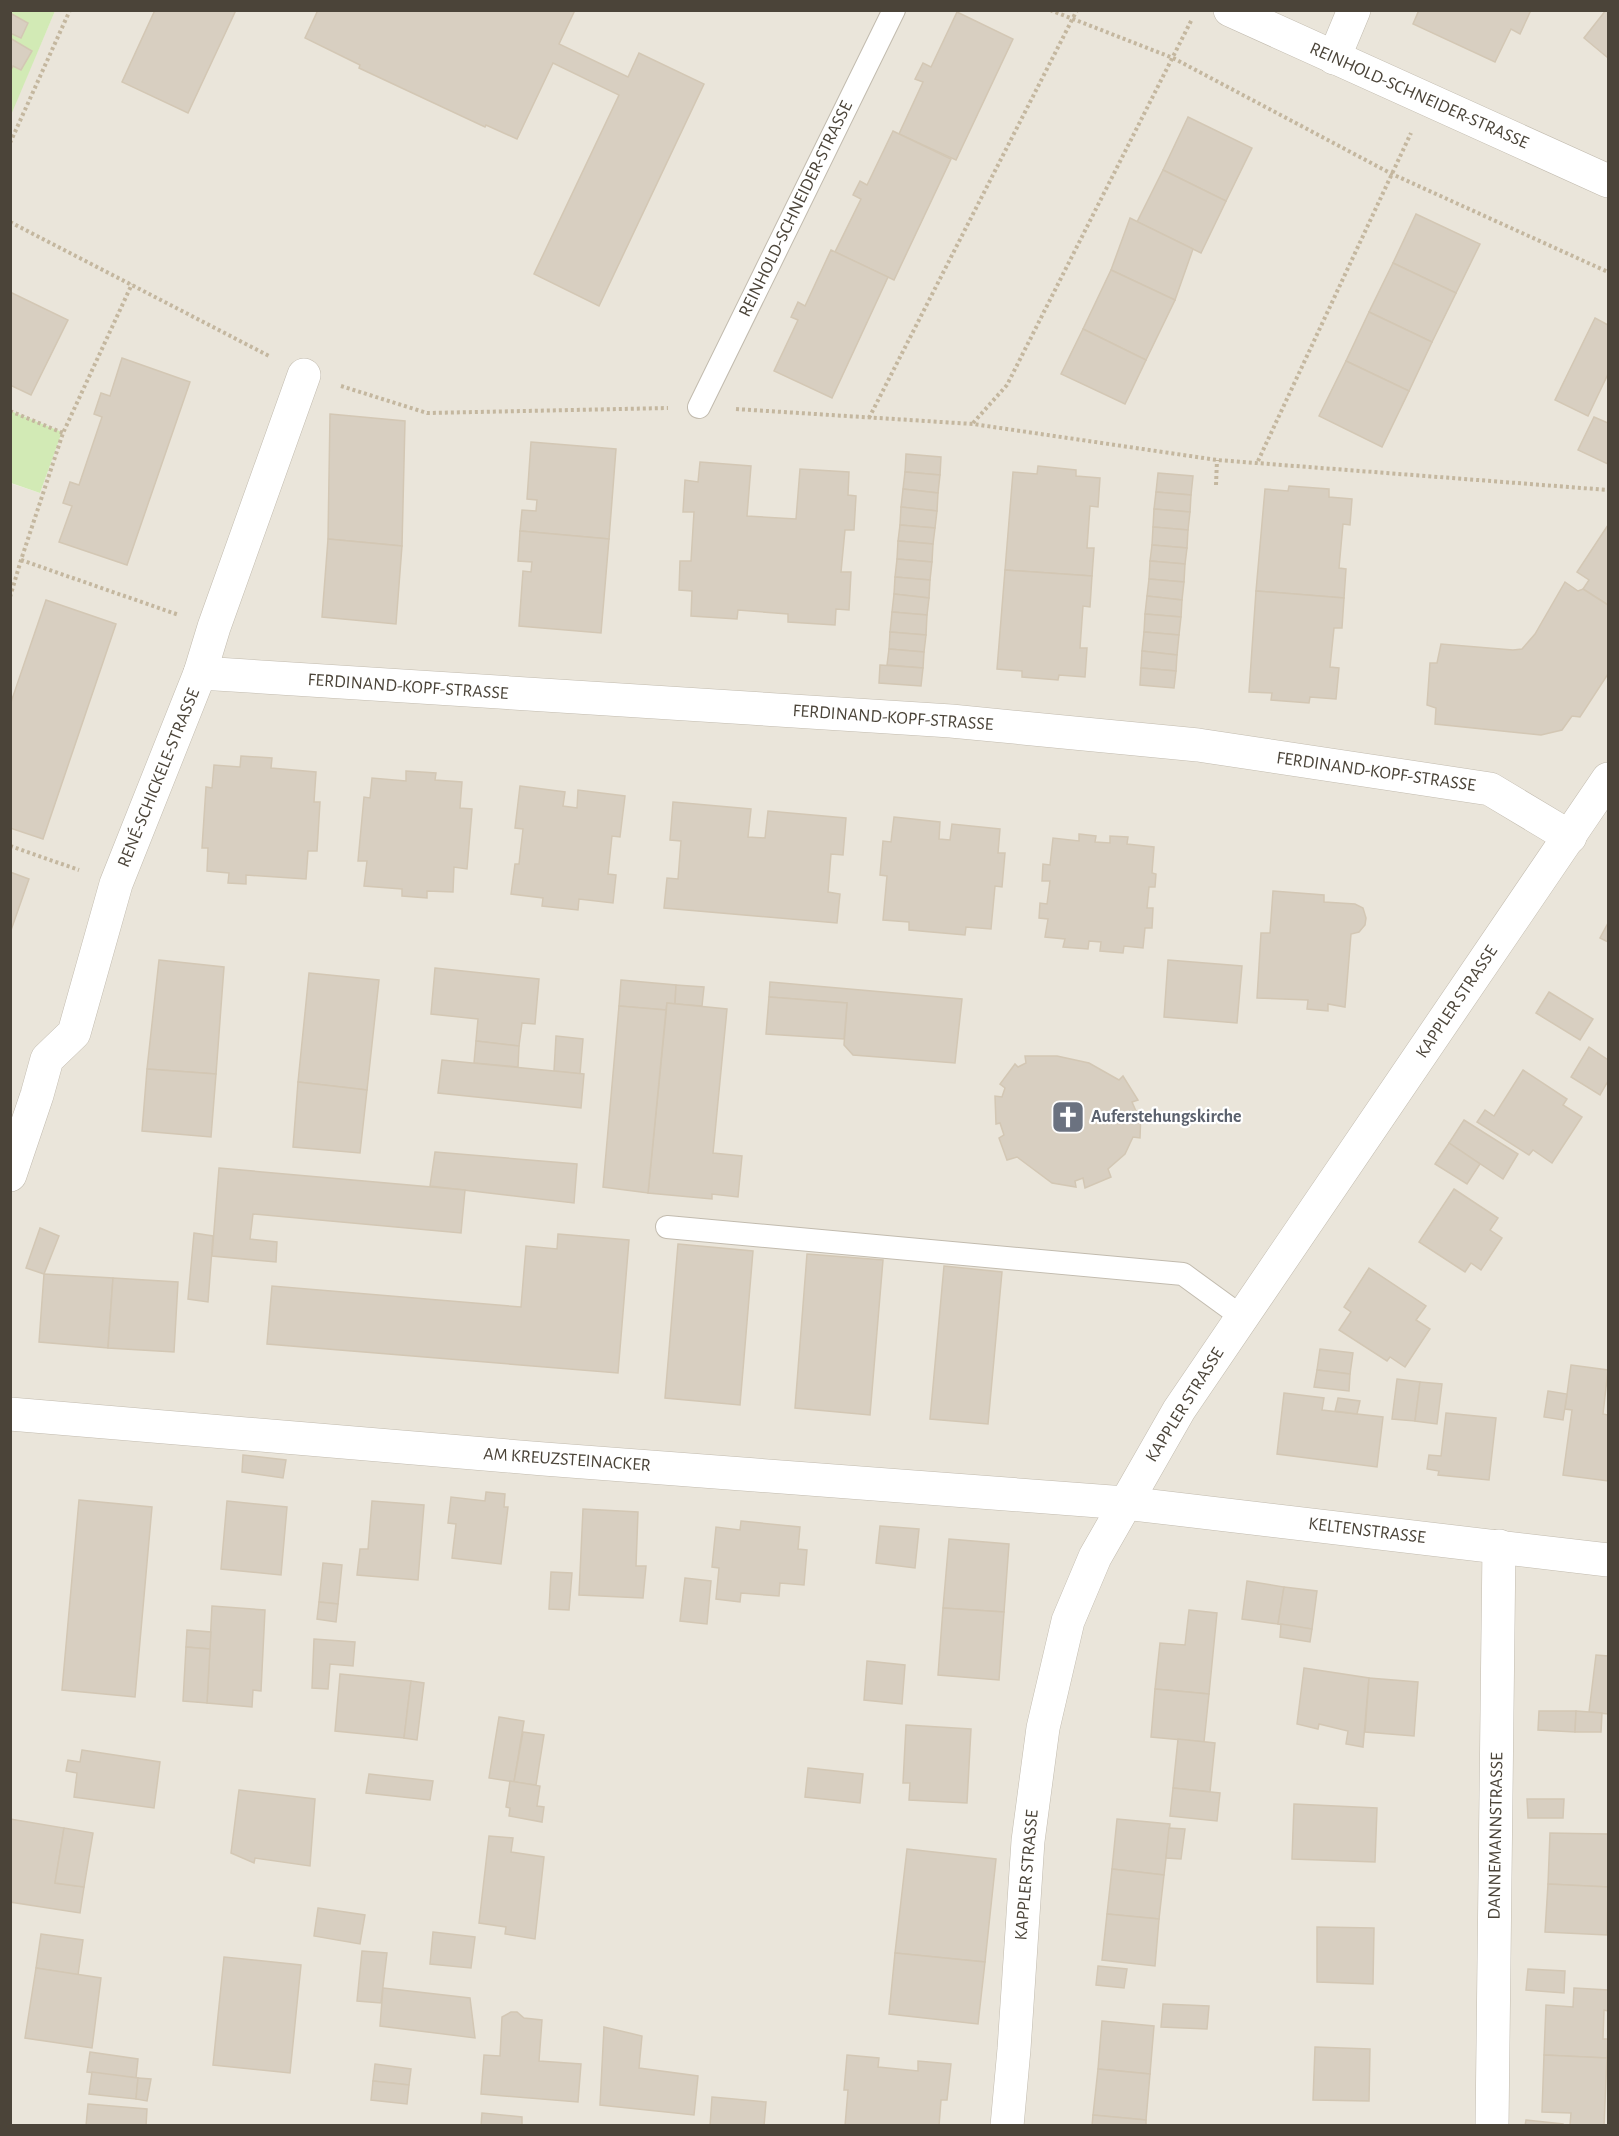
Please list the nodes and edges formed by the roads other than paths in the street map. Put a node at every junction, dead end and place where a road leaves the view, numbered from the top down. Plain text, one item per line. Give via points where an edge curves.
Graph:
1 (894, 10) edge
2 (1230, 10) edge
3 (1354, 10) edge
4 (1334, 58) junction
5 (1608, 181) edge
6 (304, 375) road end
7 (699, 407) road end
8 (200, 673) junction
9 (1608, 779) edge
10 (1570, 837) junction
11 (10, 1175) edge
12 (667, 1227) dead end
13 (1242, 1317) junction
14 (10, 1414) edge
15 (1125, 1503) junction
16 (1499, 1546) junction
17 (1608, 1560) edge
18 (1006, 2126) edge
19 (1492, 2126) edge

1 - 7 lane, REINHOLD-SCHNEIDER-STRASSE
2 - 4 street, REINHOLD-SCHNEIDER-STRASSE
3 - 4 street
4 - 5 street, REINHOLD-SCHNEIDER-STRASSE
6 - 8 street, RENÉ-SCHICKELE-STRASSE
8 - 10 street, FERDINAND-KOPF-STRASSE via 951,721 1198,745 1490,789
8 - 11 street, RENÉ-SCHICKELE-STRASSE via 116,884 74,1033 47,1059
9 - 10 street, KAPPLER STRASSE
10 - 13 street, KAPPLER STRASSE
12 - 13 lane via 1183,1274
13 - 15 street, KAPPLER STRASSE via 1179,1410
14 - 15 street, AM KREUZSTEINACKER
15 - 16 street, KELTENSTRASSE
15 - 18 street, KAPPLER STRASSE via 1095,1557 1068,1621 1042,1728 1028,1841
16 - 17 street, KELTENSTRASSE
16 - 19 street, DANNEMANNSTRASSE

